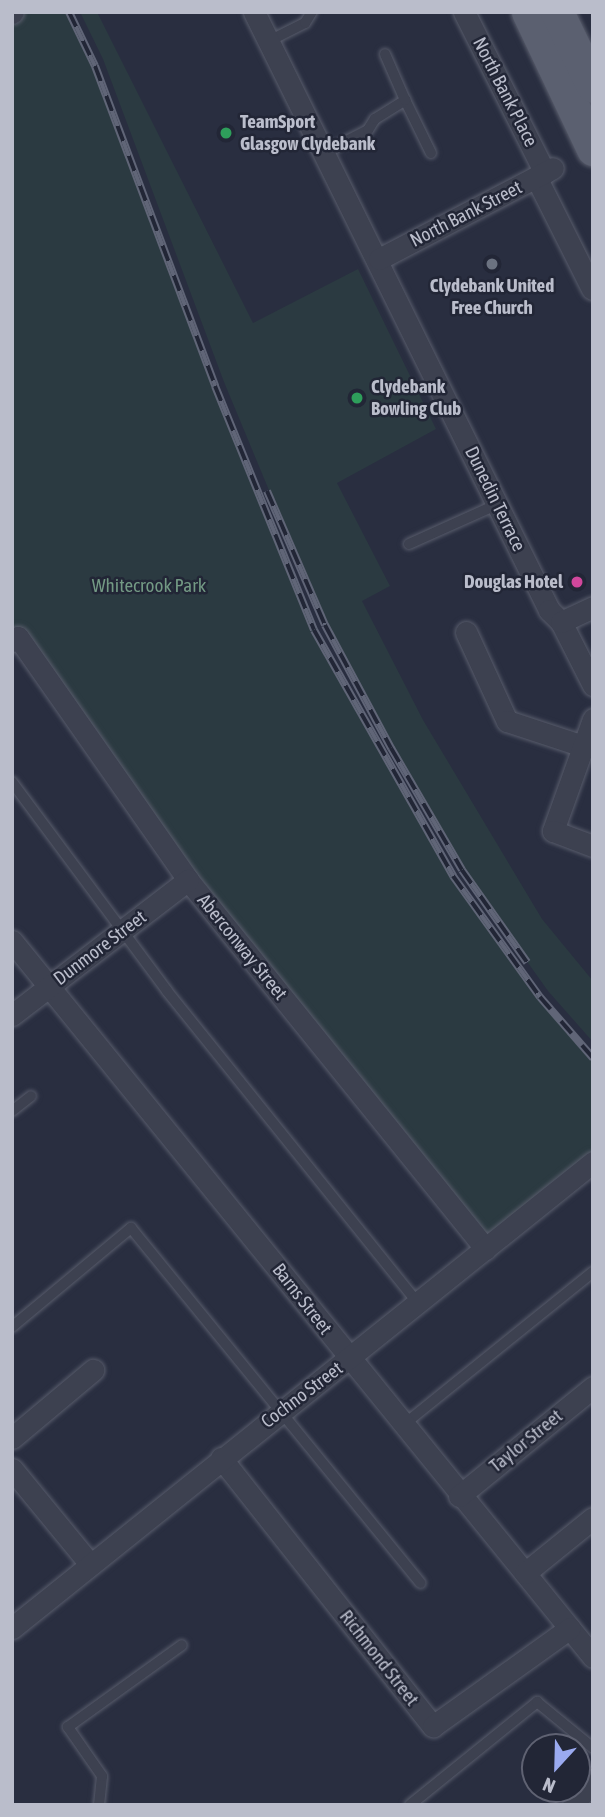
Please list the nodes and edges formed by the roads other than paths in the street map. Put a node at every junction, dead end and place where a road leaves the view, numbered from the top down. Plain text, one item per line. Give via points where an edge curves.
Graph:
1 (254, 12) edge
2 (312, 12) edge
3 (464, 12) edge
4 (528, 12) edge
5 (557, 12) edge
6 (269, 41) junction
7 (385, 54) dead end
8 (593, 86) edge
9 (405, 100) junction
10 (593, 149) edge
11 (325, 152) junction
12 (431, 153) dead end
13 (545, 173) junction
14 (379, 259) junction
15 (592, 289) edge
16 (498, 504) junction
17 (409, 544) dead end
18 (593, 607) edge
19 (561, 622) junction
20 (466, 632) dead end
21 (13, 639) edge
22 (593, 685) edge
23 (593, 719) edge
24 (583, 746) junction
25 (12, 782) edge
26 (593, 846) edge
27 (188, 880) junction
28 (121, 932) junction
29 (12, 941) edge
30 (48, 988) junction
31 (12, 1015) edge
32 (31, 1096) dead end
33 (12, 1111) edge
34 (593, 1162) edge
35 (486, 1249) junction
36 (593, 1272) edge
37 (418, 1303) junction
38 (12, 1327) edge
39 (349, 1359) junction
40 (93, 1370) dead end
41 (593, 1387) edge
42 (281, 1411) junction
43 (402, 1426) junction
44 (12, 1438) edge
45 (220, 1458) junction
46 (12, 1469) edge
47 (459, 1496) junction
48 (593, 1518) edge
49 (90, 1564) junction
50 (525, 1573) junction
51 (421, 1583) dead end
52 (14, 1624) edge
53 (570, 1628) junction
54 (182, 1645) dead end
55 (593, 1657) edge
56 (593, 1748) edge
57 (593, 1780) edge
58 (99, 1805) edge
59 (410, 1805) edge
60 (573, 1805) edge

1 - 6 street, Dunedin Terrace
2 - 6 lane via 305,23
3 - 13 street, North Bank Place
4 - 10 main road
5 - 8 main road
6 - 11 street, Dunedin Terrace
7 - 9 lane
9 - 11 lane via 375,119 369,130
9 - 12 lane
11 - 14 street, Dunedin Terrace
13 - 14 street, North Bank Street
13 - 15 street, North Bank Place
14 - 16 street, Dunedin Terrace
16 - 17 lane
16 - 19 street, Dunedin Terrace via 549,610
18 - 19 street
19 - 22 street, Dunedin Terrace
20 - 24 street via 507,721
21 - 27 street, Aberconway Street via 18,637
23 - 24 street
24 - 26 street via 553,831
25 - 28 lane
27 - 28 street, Dunmore Street
27 - 35 street, Aberconway Street
28 - 30 street, Dunmore Street
28 - 37 lane
29 - 30 street, Barns Street
30 - 31 street, Dunmore Street
30 - 39 street, Barns Street
32 - 33 lane
34 - 35 street, Cochno Street
35 - 37 street, Cochno Street
36 - 43 lane
37 - 39 street, Cochno Street
38 - 42 lane via 131,1228
39 - 42 street, Cochno Street
39 - 43 street, Barns Street
40 - 44 street
41 - 47 street, Taylor Street
42 - 45 street, Cochno Street
42 - 51 lane
43 - 47 street, Barns Street
45 - 49 street, Cochno Street
45 - 53 street, Richmond Street via 433,1726
46 - 49 street
47 - 50 street, Barns Street
48 - 50 street
49 - 52 street, Cochno Street
50 - 53 street, Barns Street
53 - 55 street, Barns Street
54 - 58 lane via 68,1727 102,1776
56 - 59 lane via 537,1702
57 - 60 street

